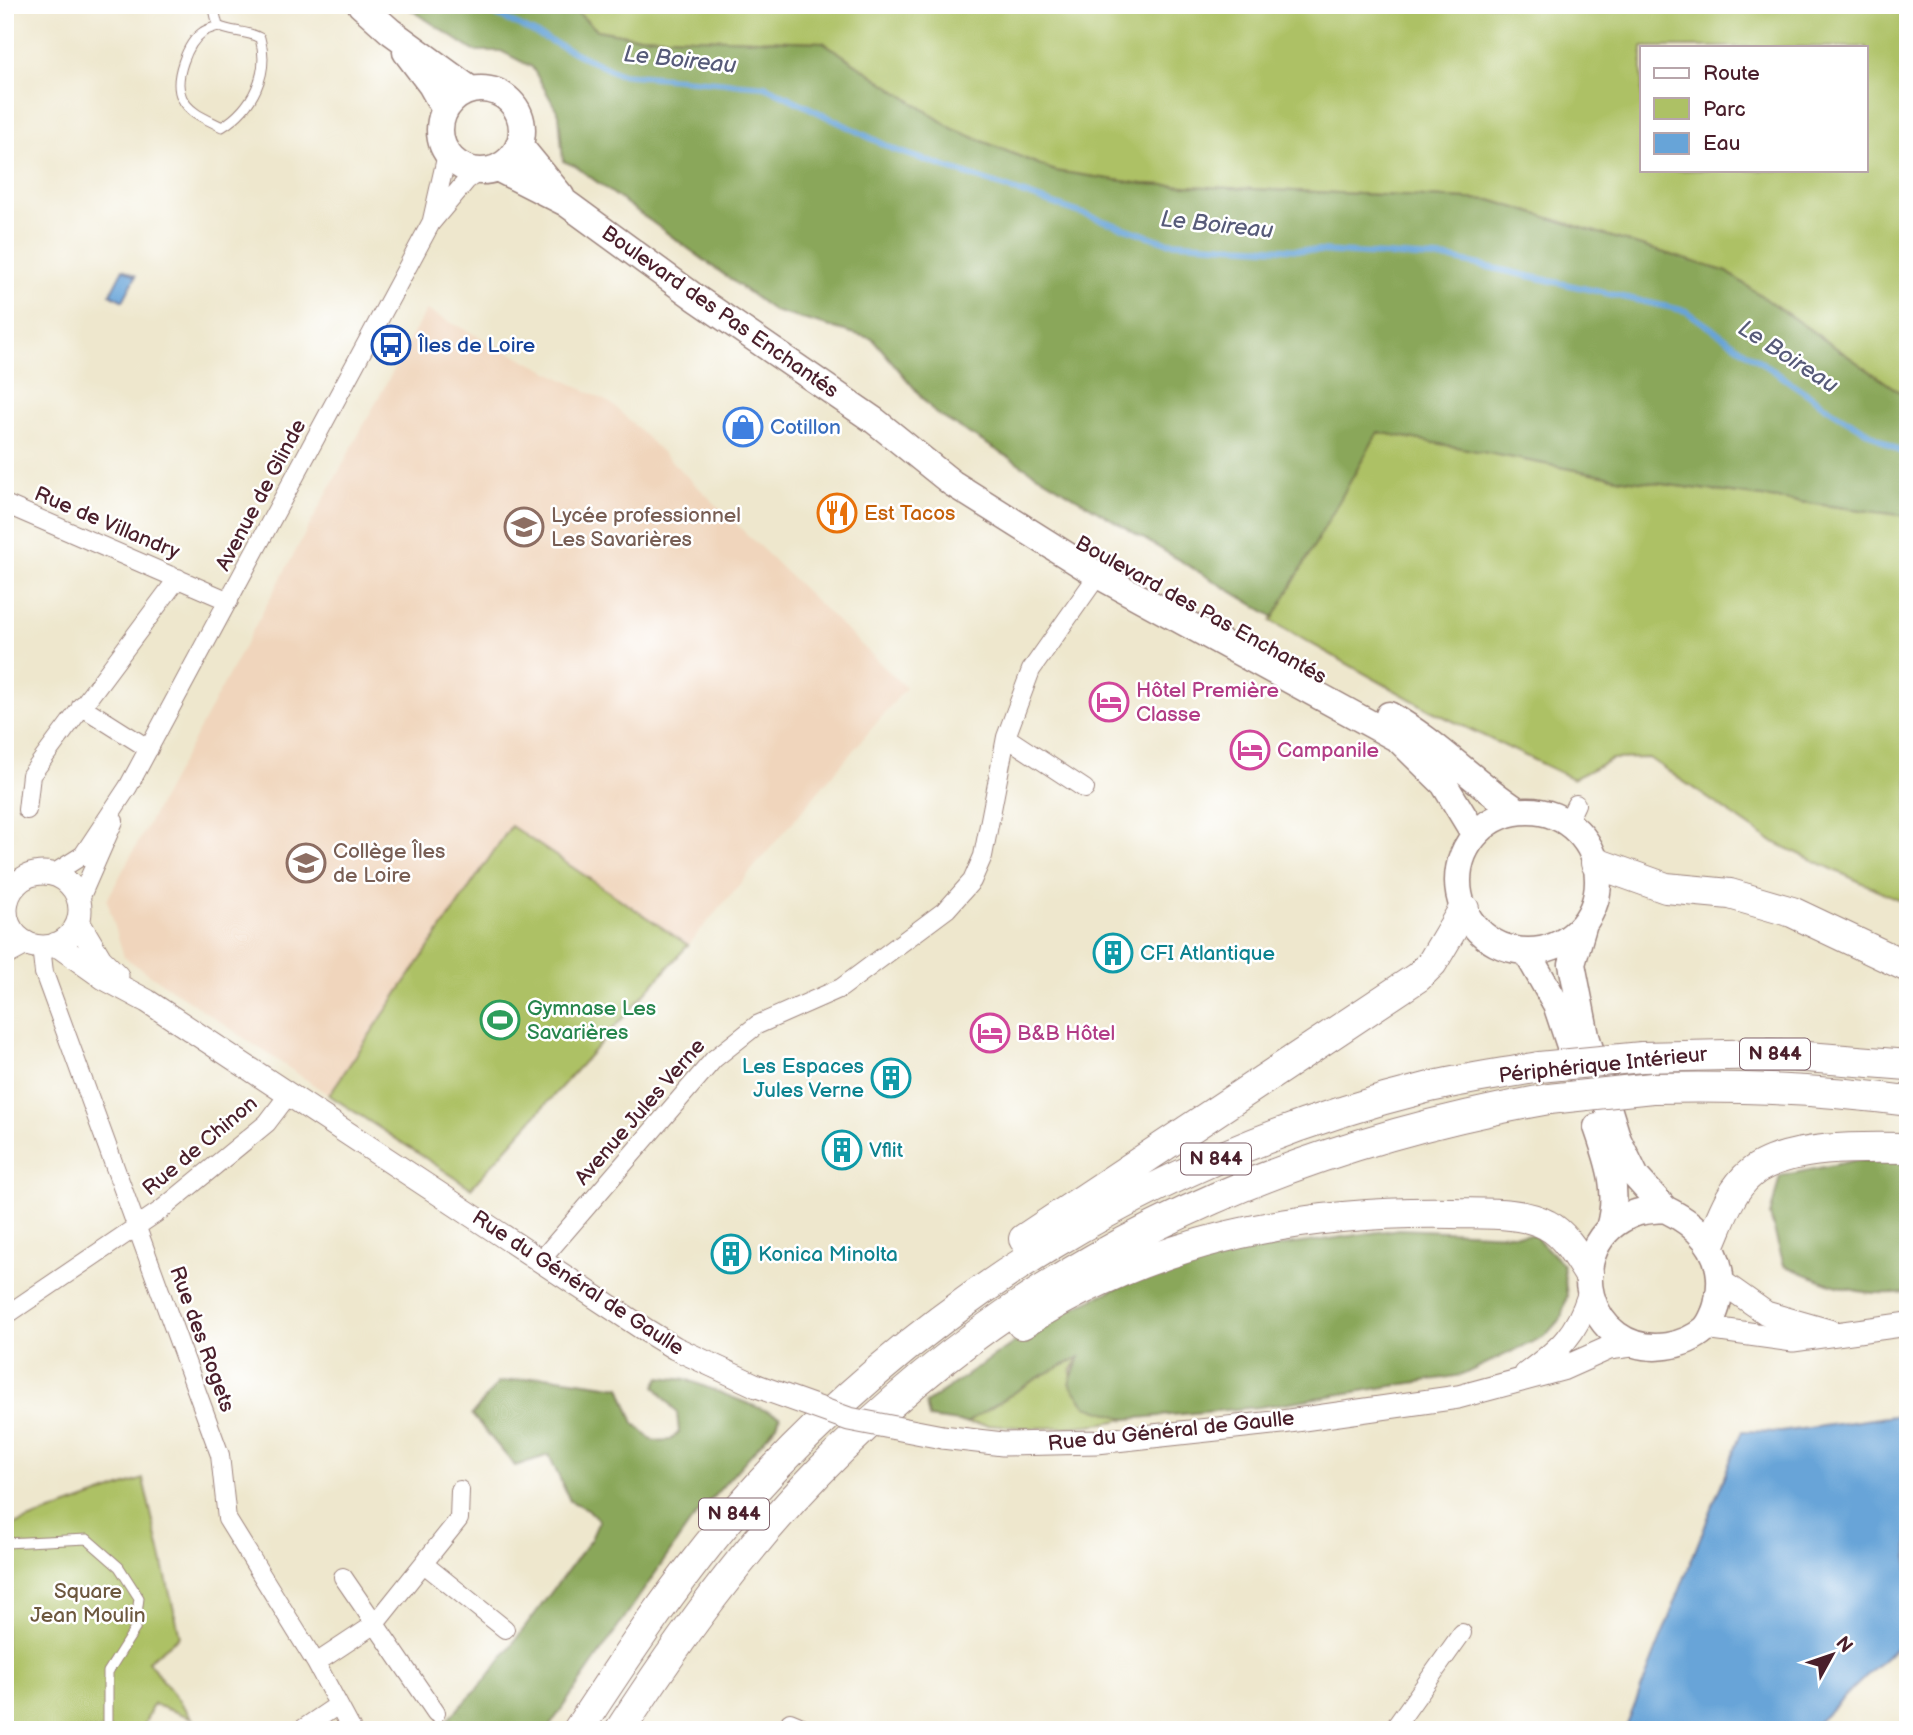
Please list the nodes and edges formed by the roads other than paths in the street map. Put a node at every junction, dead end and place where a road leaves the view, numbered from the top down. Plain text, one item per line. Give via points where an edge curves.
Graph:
1 (213, 5) edge
2 (361, 5) edge
3 (218, 26) junction
4 (390, 31) junction
5 (471, 90) junction
6 (445, 110) junction
7 (519, 145) junction
8 (447, 154) junction
9 (489, 169) junction
10 (566, 203) junction
11 (431, 223) junction
12 (874, 421) junction
13 (5, 504) edge
14 (1098, 575) junction
15 (178, 578) junction
16 (229, 600) junction
17 (81, 706) junction
18 (1006, 737) junction
19 (149, 749) junction
20 (128, 787) junction
21 (1085, 789) dead end
22 (27, 810) dead end
23 (1518, 811) junction
24 (1475, 835) junction
25 (1596, 863) junction
26 (53, 874) junction
27 (12, 882) edge
28 (1464, 909) junction
29 (78, 912) junction
30 (1584, 922) junction
31 (7, 924) edge
32 (42, 945) junction
33 (1526, 951) junction
34 (5, 957) edge
35 (1908, 967) edge
36 (146, 1001) junction
37 (1908, 1065) edge
38 (289, 1094) junction
39 (1908, 1101) edge
40 (1908, 1147) edge
41 (1665, 1209) junction
42 (136, 1228) junction
43 (1609, 1228) junction
44 (1711, 1242) junction
45 (541, 1261) junction
46 (1722, 1282) junction
47 (1589, 1284) junction
48 (5, 1316) edge
49 (1908, 1324) edge
50 (1706, 1328) junction
51 (926, 1329) junction
52 (1842, 1334) junction
53 (1632, 1345) junction
54 (955, 1351) junction
55 (1514, 1382) junction
56 (460, 1490) dead end
57 (5, 1543) edge
58 (424, 1564) junction
59 (343, 1577) dead end
60 (375, 1624) junction
61 (505, 1629) dead end
62 (1461, 1633) dead end
63 (317, 1663) junction
64 (338, 1704) junction
65 (436, 1713) dead end
66 (790, 1722) dead end
67 (108, 1730) edge
68 (301, 1730) edge
69 (352, 1730) edge
70 (578, 1730) edge
71 (620, 1730) edge
72 (809, 1730) edge
73 (1393, 1730) edge

1 - 3 lane
2 - 4 main road
3 - 3 lane via 260,38 265,57 250,100 239,117 222,127 194,113 181,96 180,73 201,33
4 - 5 main road
4 - 6 main road
5 - 6 main road
5 - 7 main road via 490,90 512,103 522,123
6 - 8 main road via 440,131
7 - 9 main road via 510,159
7 - 10 main road, Boulevard des Pas Enchantés
8 - 9 main road via 460,166
8 - 11 street, Avenue de Glinde
9 - 10 main road, Boulevard des Pas Enchantés
9 - 11 street, Avenue de Glinde via 467,180
10 - 12 main road, Boulevard des Pas Enchantés
11 - 16 street, Avenue de Glinde
12 - 14 main road, Boulevard des Pas Enchantés via 952,483
12 - 23 main road, Boulevard des Pas Enchantés via 961,469 1132,576 1408,726
13 - 15 street, Rue de Villandry
14 - 18 street, Avenue Jules Verne via 1031,670
14 - 24 main road, Boulevard des Pas Enchantés via 1398,739 1444,785
15 - 16 street, Rue de Villandry
15 - 17 street
16 - 19 street, Avenue de Glinde
17 - 19 street
17 - 22 street via 31,775
18 - 21 street
18 - 45 street, Avenue Jules Verne via 983,856 972,881 957,898 841,988 757,1025 714,1059
19 - 20 street, Avenue de Glinde
20 - 26 street, Avenue de Glinde via 83,855
20 - 29 street, Avenue de Glinde
23 - 24 main road
23 - 25 main road via 1572,813
24 - 28 main road via 1459,871
25 - 30 main road via 1594,904
25 - 35 highway via 1666,888 1730,894 1792,912
26 - 27 street via 36,873
26 - 29 street via 69,883
27 - 31 street
28 - 33 main road via 1489,938
28 - 51 highway via 1432,963 1418,977 1048,1222 942,1298
29 - 32 street via 71,934
29 - 36 street, Rue du Général de Gaulle via 100,959
30 - 33 main road via 1558,943
30 - 41 main road via 1572,964 1586,1036 1618,1140 1636,1177
31 - 32 street
32 - 34 street
32 - 36 street, Rue du Général de Gaulle
32 - 42 street, Rue des Rogets via 44,973
33 - 43 main road via 1556,1004 1615,1185
36 - 38 street, Rue du Général de Gaulle
37 - 51 highway, Périphérique Intérieur / N 844, bridge via 1769,1054 1642,1057 1539,1067 1395,1096 1221,1156 1104,1213 1026,1259
38 - 42 street, Rue de Chinon via 267,1123
38 - 45 street, Rue du Général de Gaulle
39 - 54 highway, N 844, bridge via 1766,1087 1652,1087 1466,1114 1269,1174 1168,1218 1017,1307
40 - 44 highway via 1825,1149 1784,1158 1751,1172 1732,1195
41 - 43 main road via 1634,1213
41 - 44 main road via 1690,1221
42 - 48 street, Rue de Chinon
42 - 63 street, Rue des Rogets via 220,1455 227,1519
43 - 47 main road via 1594,1250
44 - 46 main road
45 - 55 street, Rue du Général de Gaulle, bridge via 675,1348 757,1386 849,1419 942,1437 1003,1444 1097,1442 1458,1397
46 - 50 main road
46 - 52 street via 1766,1313
47 - 53 main road via 1602,1320
47 - 54 highway via 1560,1234 1534,1219 1395,1212 1313,1218 1212,1239 1118,1273 990,1345
47 - 55 street, Rue du Général de Gaulle via 1580,1321 1570,1337
49 - 52 street
50 - 52 street via 1793,1340
50 - 53 main road via 1680,1344 1652,1349
51 - 70 highway, Périphérique Intérieur / N 844 via 847,1397 742,1505 659,1610
53 - 55 street, Rue du Général de Gaulle via 1609,1348 1562,1369
54 - 71 highway, N 844 via 903,1392 776,1518 714,1595
56 - 58 street via 459,1519
57 - 67 lane via 87,1539 119,1567 139,1598 135,1629 108,1672
58 - 60 street
58 - 61 street
59 - 60 street
60 - 63 street
60 - 65 street
62 - 73 street
63 - 64 street, Rue des Rogets
64 - 68 street
64 - 69 street, Rue des Rogets
66 - 72 street

